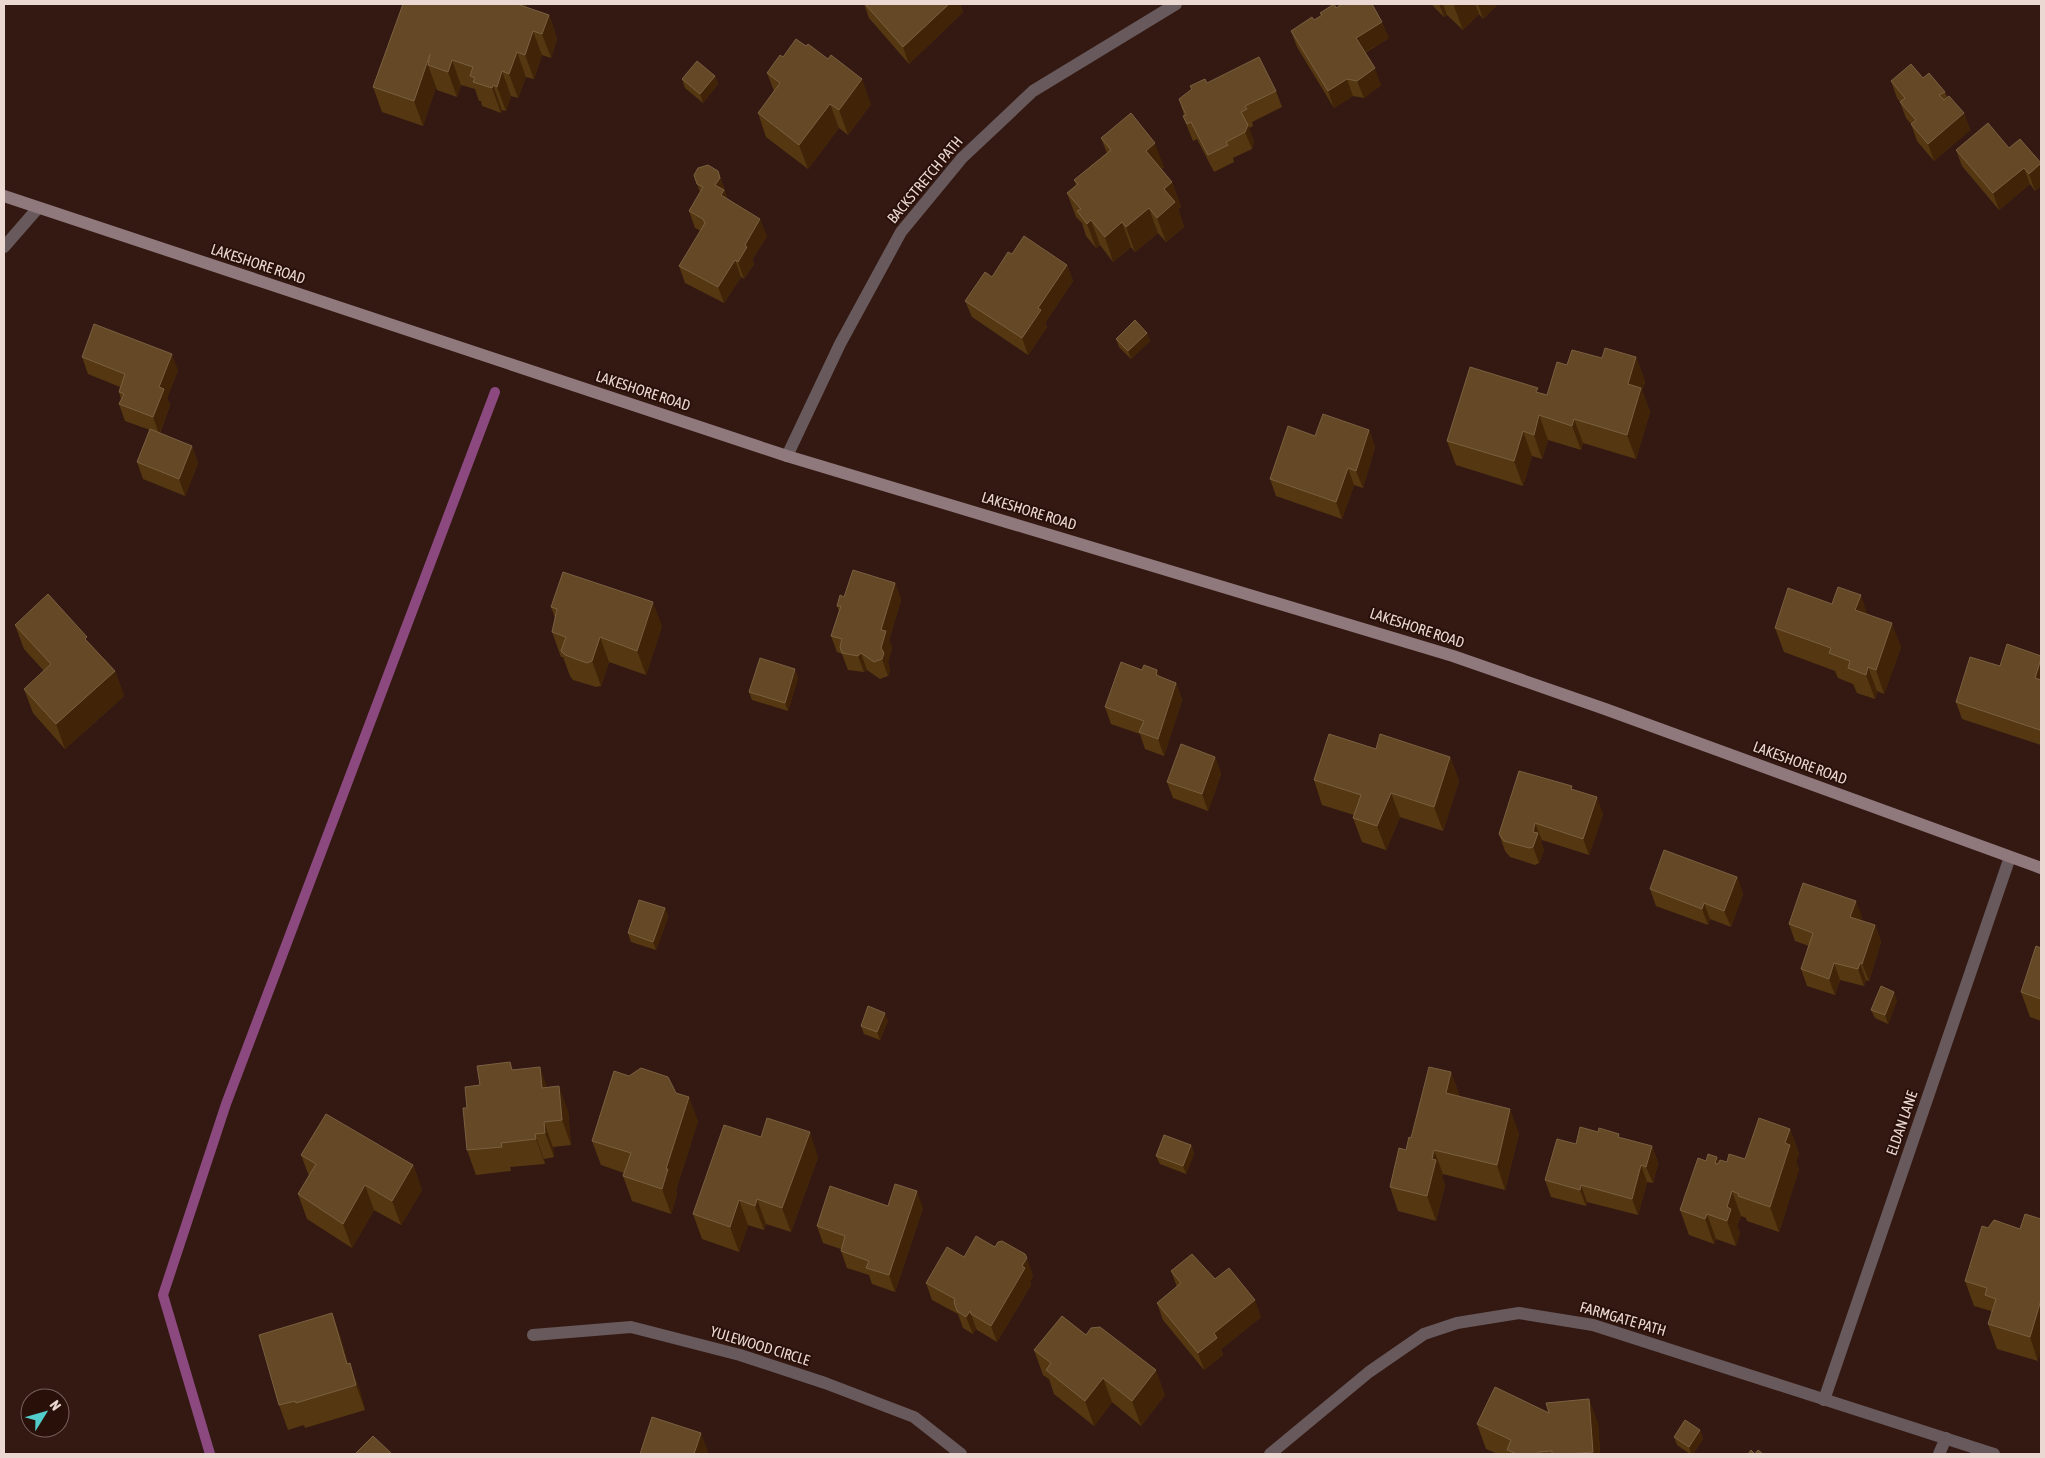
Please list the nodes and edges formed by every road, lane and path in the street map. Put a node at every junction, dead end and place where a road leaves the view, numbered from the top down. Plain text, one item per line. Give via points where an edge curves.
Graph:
1 (1176, 4) edge
2 (4, 196) edge
3 (38, 208) junction
4 (4, 247) edge
5 (787, 456) junction
6 (2010, 857) junction
7 (2041, 868) edge
8 (533, 1335) dead end
9 (1824, 1400) junction
10 (1946, 1438) junction
11 (961, 1454) edge
12 (1270, 1454) edge
13 (1939, 1454) edge
14 (1994, 1454) edge

1 - 5 street, BACKSTRETCH PATH via 1033,91 962,158 902,232 840,344
2 - 3 street, LAKESHORE ROAD
3 - 4 street
3 - 5 street, LAKESHORE ROAD
5 - 6 street, LAKESHORE ROAD via 1453,656
6 - 7 street, LAKESHORE ROAD
6 - 9 street, ELDAN LANE
8 - 11 street, YULEWOOD CIRCLE via 631,1327 740,1355 914,1417
9 - 10 street, FARMGATE PATH
9 - 12 street, FARMGATE PATH via 1593,1325 1519,1313 1457,1323 1424,1334 1369,1372
10 - 13 street
10 - 14 street, FARMGATE PATH

